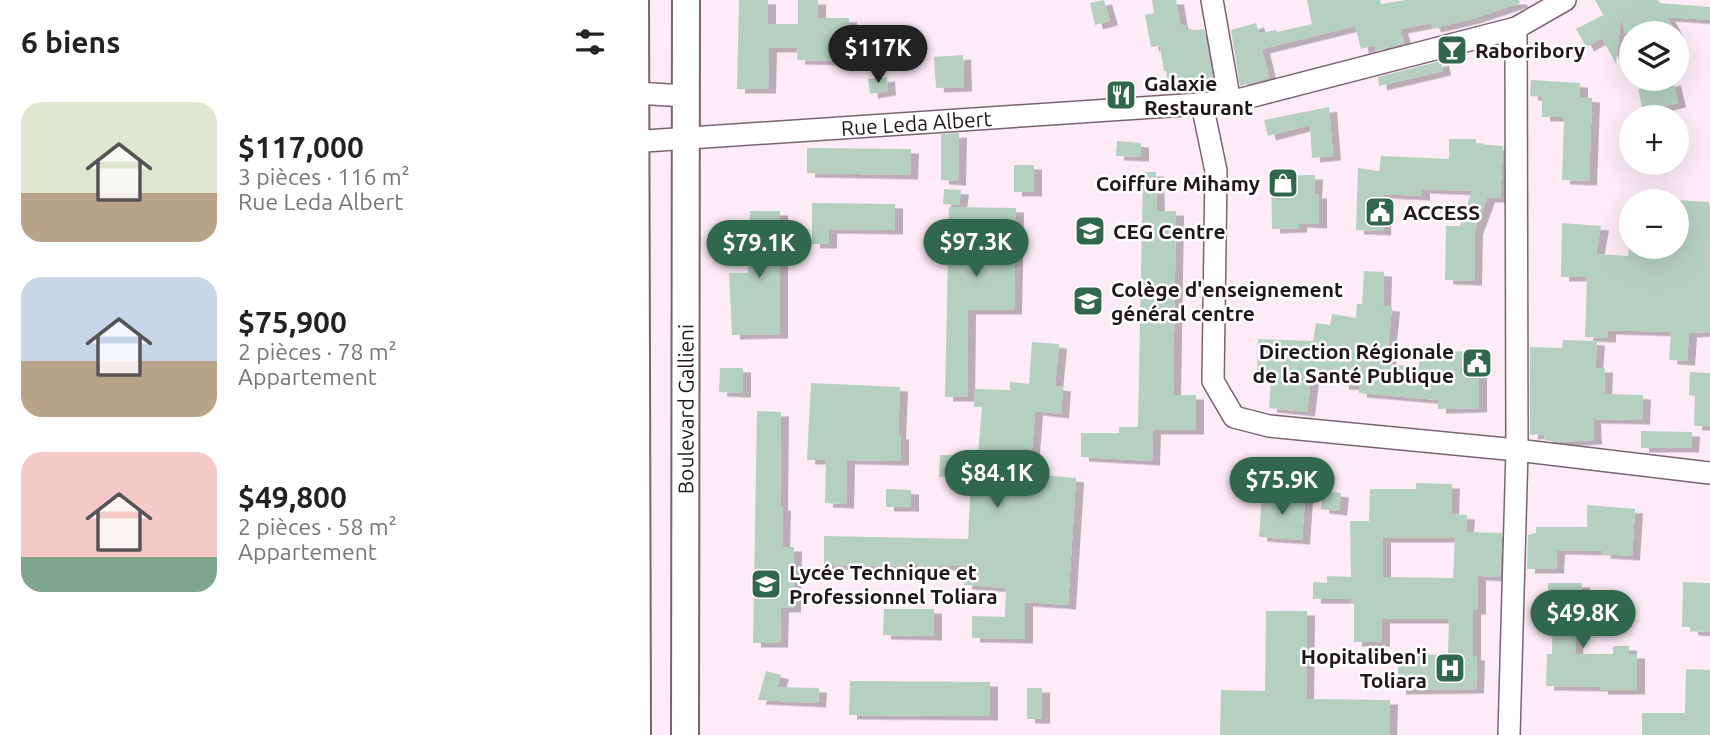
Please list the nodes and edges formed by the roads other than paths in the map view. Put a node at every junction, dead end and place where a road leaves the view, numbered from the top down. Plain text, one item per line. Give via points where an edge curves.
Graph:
1 (635, 0) edge
2 (685, 0) edge
3 (1212, 0) edge
4 (1565, 0) edge
5 (1516, 28) junction
6 (635, 93) junction
7 (686, 96) junction
8 (1230, 102) junction
9 (1202, 104) junction
10 (685, 139) junction
11 (632, 142) edge
12 (1517, 450) junction
13 (1710, 473) edge
14 (633, 671) edge
15 (637, 735) edge
16 (685, 735) edge
17 (1509, 735) edge

1 - 6 main road
2 - 7 main road, Boulevard Gallieni
3 - 8 street
4 - 5 street, Rue Leda Albert
5 - 8 street, Rue Leda Albert
5 - 12 street
6 - 7 street
6 - 11 main road
7 - 10 main road, Boulevard Gallieni
8 - 9 street, Rue Leda Albert
9 - 10 street, Rue Leda Albert
9 - 12 street via 1216,171 1213,381 1234,417 1269,426
10 - 11 street, Rue Leda Albert
10 - 16 main road, Boulevard Gallieni
11 - 14 main road
12 - 13 street
12 - 17 street
14 - 15 main road

